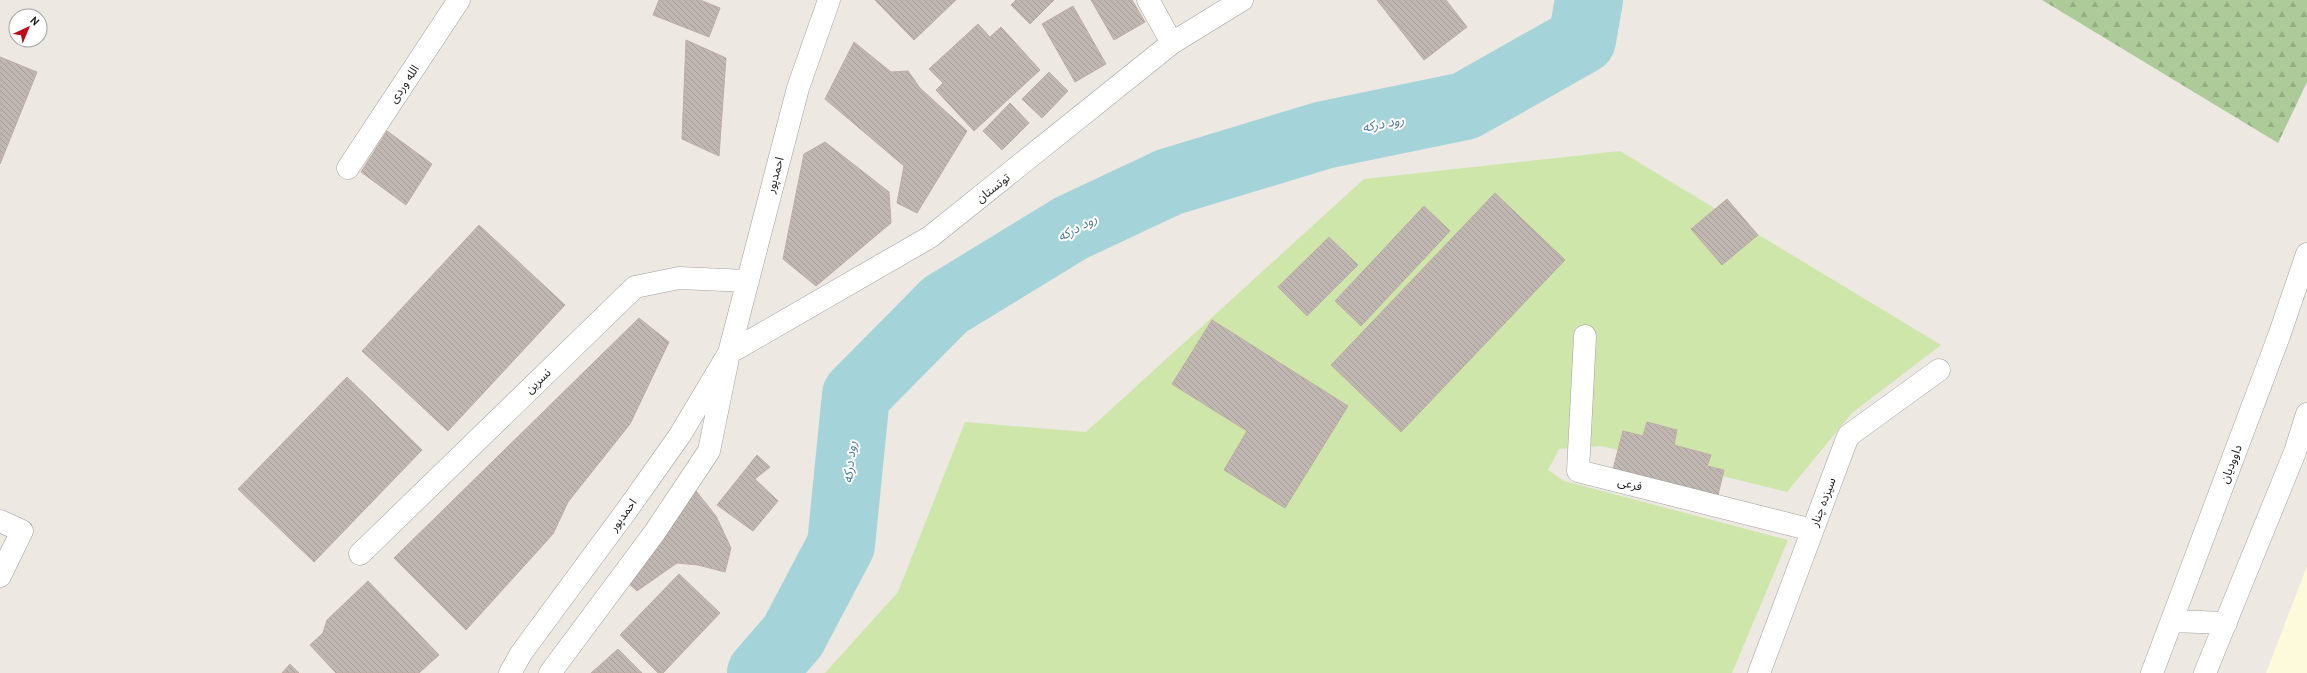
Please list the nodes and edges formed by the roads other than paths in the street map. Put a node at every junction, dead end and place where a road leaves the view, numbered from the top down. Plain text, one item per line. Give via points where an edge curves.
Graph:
1 (459, 0) edge
2 (829, 0) edge
3 (1148, 0) edge
4 (1242, 0) edge
5 (1172, 43) junction
6 (348, 168) dead end
7 (2307, 254) edge
8 (748, 281) junction
9 (1584, 336) dead end
10 (729, 353) junction
11 (1939, 370) dead end
12 (2307, 414) edge
13 (0, 521) edge
14 (1812, 530) junction
15 (360, 554) dead end
16 (0, 576) edge
17 (2172, 622) junction
18 (2226, 623) junction
19 (510, 673) edge
20 (550, 673) edge
21 (1759, 673) edge
22 (2152, 673) edge
23 (2205, 673) edge

1 - 6 street, الله وردی
2 - 8 street, احمدپور via 798,88
3 - 5 street
4 - 5 street, توتستان
5 - 10 street, توتستان via 930,237
7 - 17 street, داوودیان
8 - 10 street, احمدپور
8 - 15 street, نسرین via 680,278 635,287
9 - 14 street, فرعی via 1578,471
10 - 19 street, احمدپور via 680,435 522,652
10 - 20 street, احمدپور via 709,451 655,532
11 - 14 street, سیزده چنار via 1848,436
12 - 18 street via 2295,452
13 - 16 street via 22,531
14 - 21 street, سیزده چنار
17 - 18 street
17 - 22 street, داوودیان
18 - 23 street

